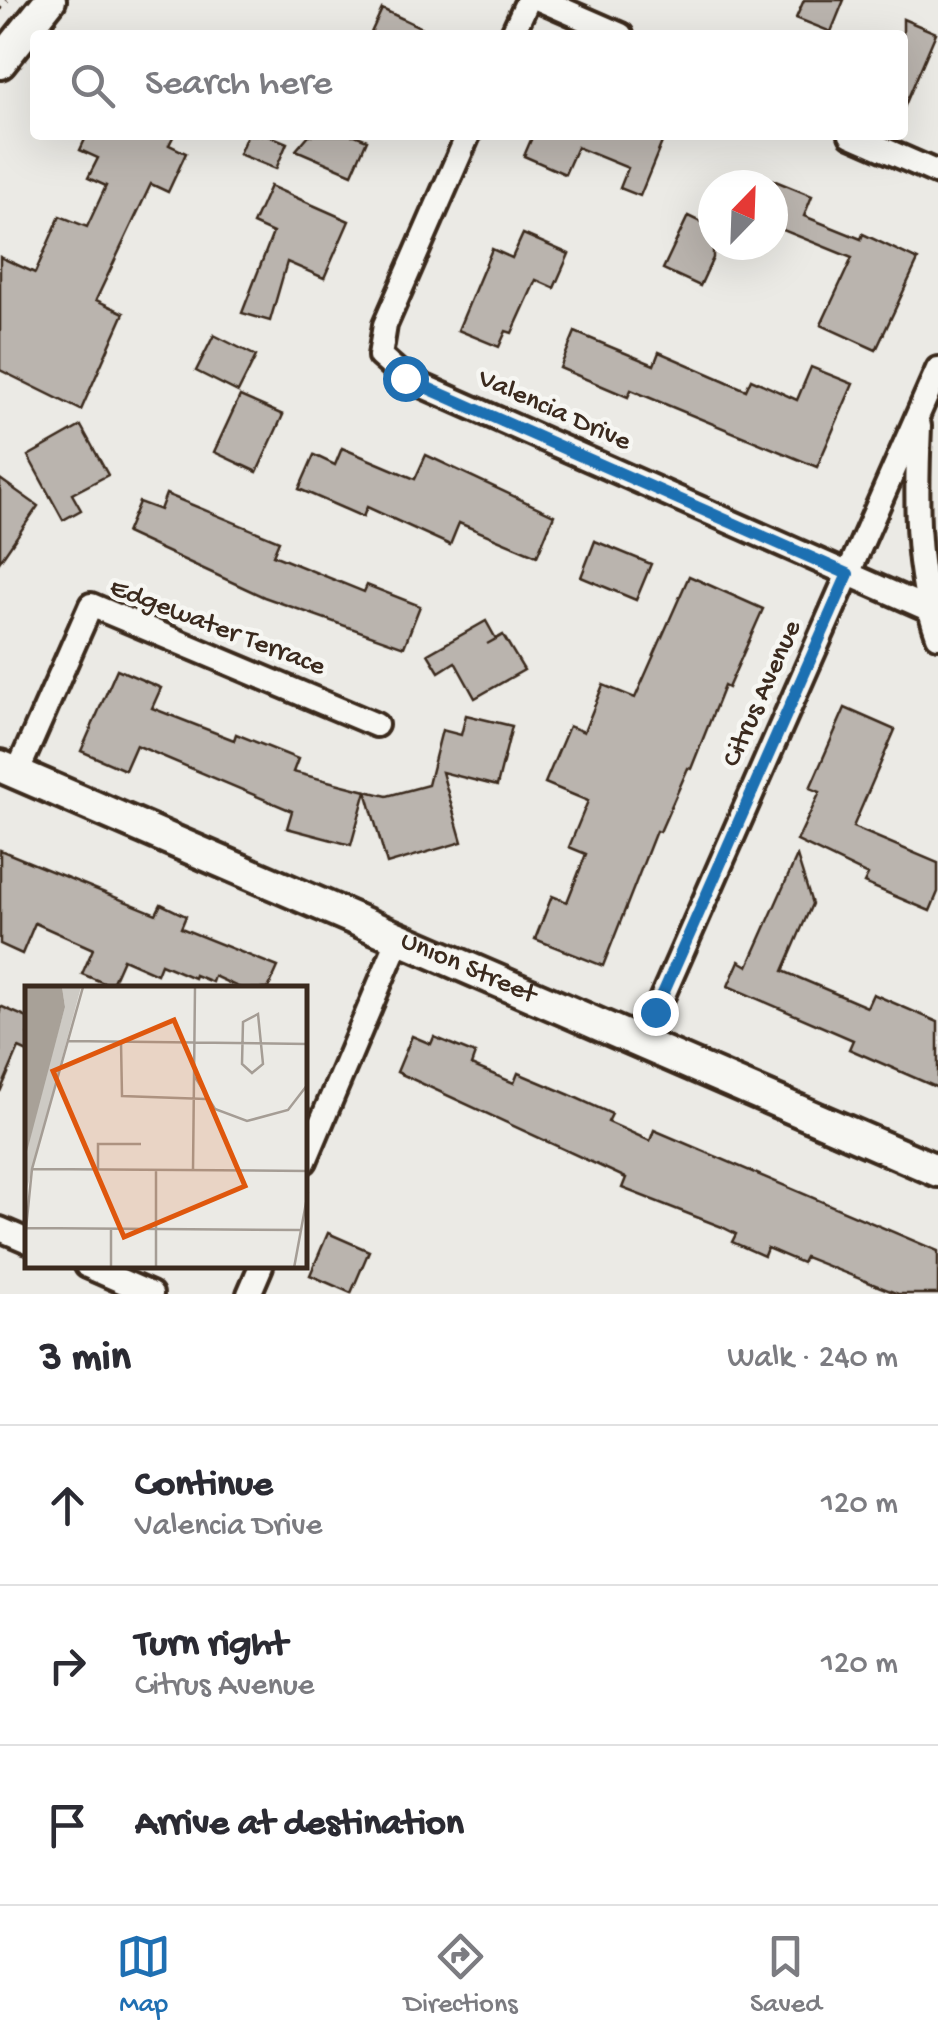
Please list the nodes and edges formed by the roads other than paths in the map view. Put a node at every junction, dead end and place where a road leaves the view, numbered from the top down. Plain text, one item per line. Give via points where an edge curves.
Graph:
1 (50, 0) edge
2 (528, 0) edge
3 (541, 0) edge
4 (514, 30) edge
5 (610, 30) edge
6 (0, 63) edge
7 (466, 140) edge
8 (863, 140) edge
9 (938, 173) edge
10 (938, 369) edge
11 (919, 412) junction
12 (848, 574) junction
13 (928, 609) junction
14 (938, 636) edge
15 (376, 724) dead end
16 (8, 770) edge
17 (399, 938) junction
18 (642, 1043) junction
19 (308, 1154) edge
20 (938, 1171) edge
21 (0, 1229) edge
22 (25, 1240) edge
23 (94, 1269) edge
24 (260, 1269) edge
25 (151, 1294) edge
26 (249, 1294) edge

1 - 6 street
2 - 4 street
3 - 5 street
7 - 12 street, Valencia Drive via 385,325 380,356 405,378
8 - 9 street
10 - 11 street, Citrus Avenue
11 - 12 street, Citrus Avenue
11 - 13 street via 916,507
12 - 13 street, Valencia Drive
12 - 18 street, Citrus Avenue
13 - 14 street
15 - 16 street, Edgewater Terrace via 91,605
16 - 17 street, Union Street
17 - 18 street, Union Street
17 - 19 street
18 - 20 street, Union Street
21 - 22 street
23 - 25 street
24 - 26 street

